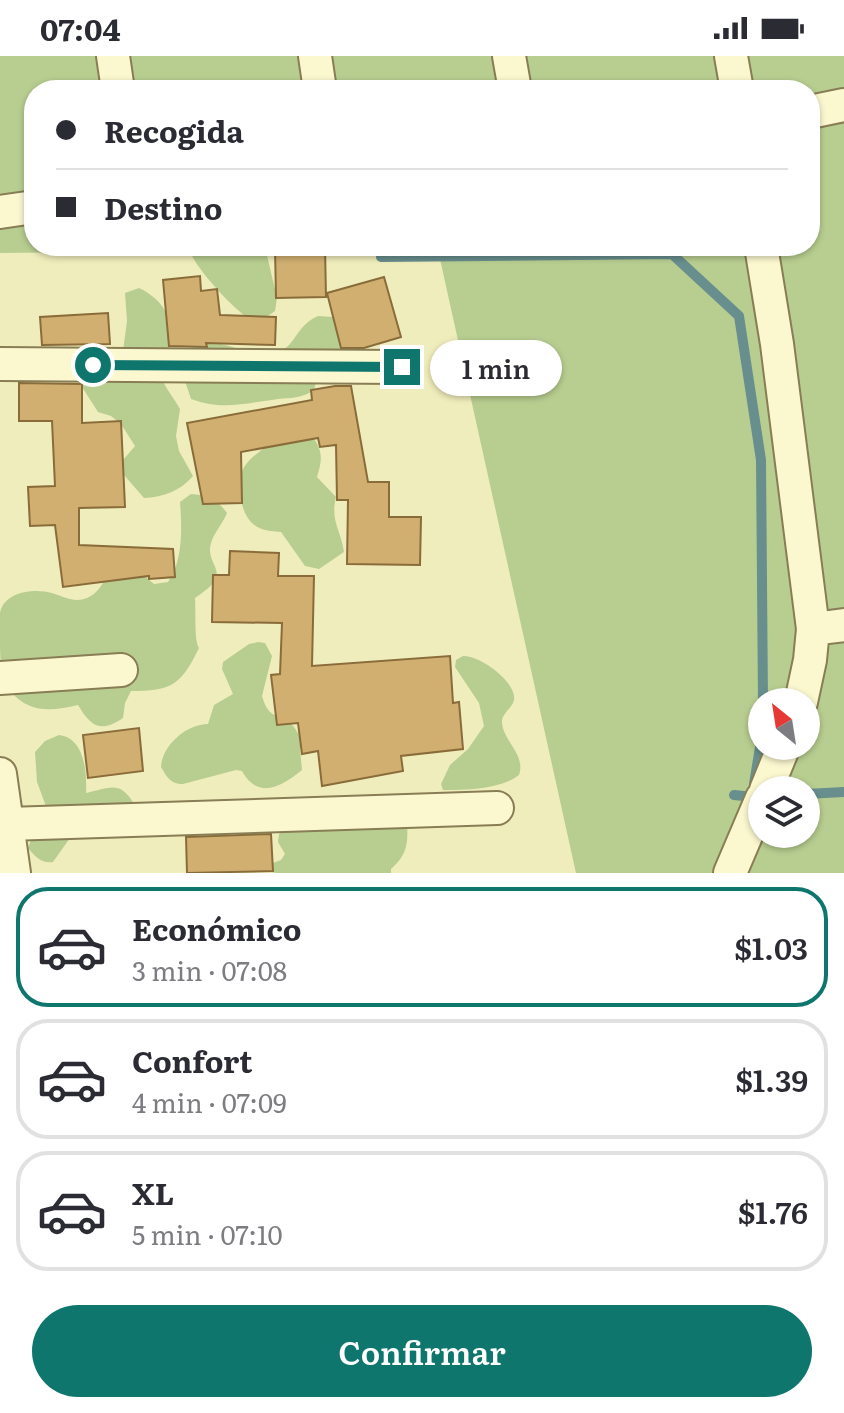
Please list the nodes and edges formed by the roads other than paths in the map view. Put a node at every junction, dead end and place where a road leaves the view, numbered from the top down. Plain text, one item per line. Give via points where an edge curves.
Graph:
1 (113, 56) edge
2 (315, 56) edge
3 (509, 56) edge
4 (731, 56) edge
5 (117, 80) edge
6 (319, 80) edge
7 (513, 80) edge
8 (735, 80) edge
9 (844, 105) edge
10 (820, 110) edge
11 (24, 208) edge
12 (0, 212) edge
13 (763, 256) edge
14 (0, 364) edge
15 (402, 367) dead end
16 (829, 627) edge
17 (121, 670) dead end
18 (0, 678) edge
19 (804, 688) edge
20 (0, 774) edge
21 (497, 808) dead end
22 (8, 824) junction
23 (748, 831) edge
24 (14, 873) edge
25 (730, 873) edge

1 - 5 street
2 - 6 street
3 - 7 street
4 - 8 street
9 - 10 street
11 - 12 street
13 - 16 street
14 - 15 street
16 - 19 street via 810,660
17 - 18 street
20 - 22 street
21 - 22 street
22 - 24 street
23 - 25 street

